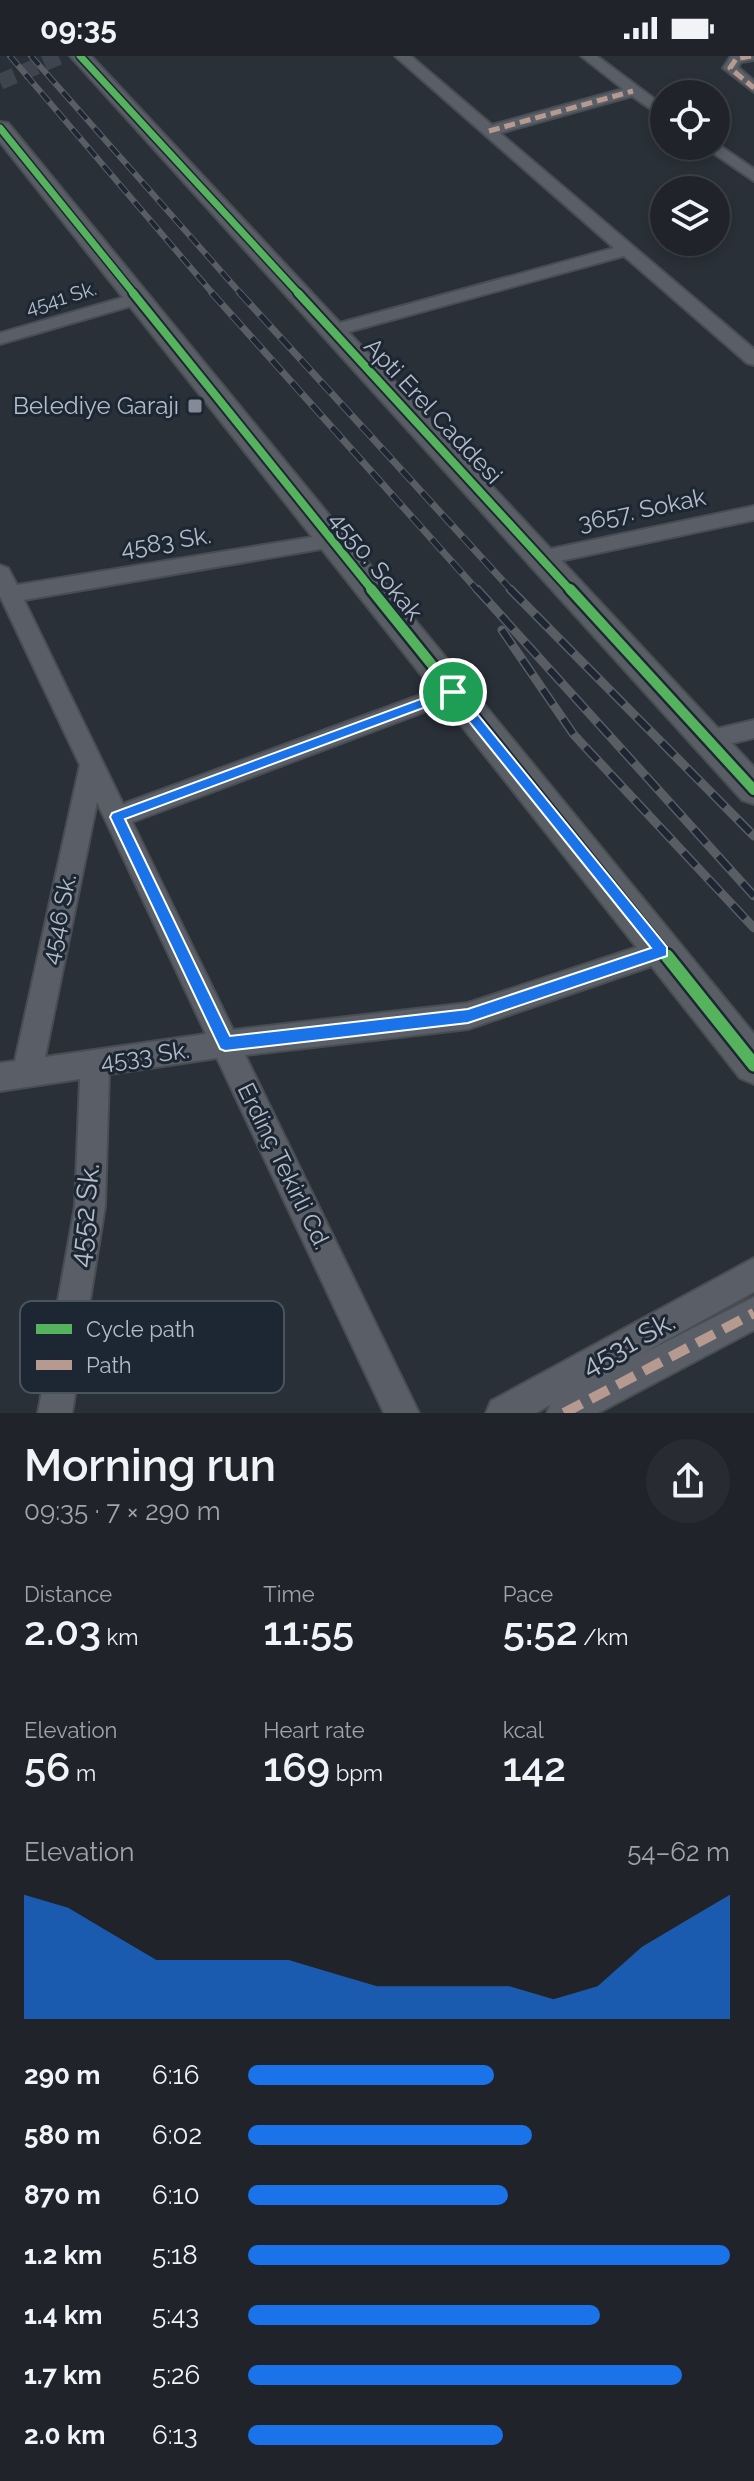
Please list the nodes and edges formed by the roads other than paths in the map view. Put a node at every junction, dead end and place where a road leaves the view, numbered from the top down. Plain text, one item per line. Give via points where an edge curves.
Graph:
1 (402, 56) edge
2 (588, 56) edge
3 (751, 56) edge
4 (81, 58) edge
5 (754, 88) edge
6 (633, 91) junction
7 (650, 103) edge
8 (0, 128) edge
9 (489, 131) junction
10 (730, 159) edge
11 (754, 176) edge
12 (628, 249) junction
13 (135, 299) junction
14 (331, 331) junction
15 (0, 339) edge
16 (754, 359) edge
17 (754, 513) edge
18 (331, 541) junction
19 (541, 558) junction
20 (5, 583) edge
21 (453, 692) junction
22 (754, 729) edge
23 (708, 740) junction
24 (92, 765) junction
25 (754, 790) edge
26 (117, 817) junction
27 (662, 951) junction
28 (225, 1044) junction
29 (95, 1063) junction
30 (754, 1065) edge
31 (13, 1075) edge
32 (754, 1274) edge
33 (74, 1301) edge
34 (754, 1313) edge
35 (58, 1393) edge
36 (55, 1413) edge
37 (402, 1413) edge
38 (503, 1413) edge
39 (564, 1413) edge

1 - 9 street
2 - 6 street
3 - 5 street via 736,59 730,68
4 - 14 street, Apti Erel Caddesi
6 - 7 street
6 - 9 street
8 - 13 street, 4550. Sokak
9 - 12 street
10 - 11 street
12 - 14 street
12 - 16 street
13 - 15 street, 4541 Sk.
13 - 18 street, 4550. Sokak
14 - 19 street, Apti Erel Caddesi
17 - 19 street, 3657. Sokak
18 - 20 street, 4583 Sk.
18 - 21 street, 4550. Sokak
19 - 23 street, Apti Erel Caddesi
20 - 24 street, Erdinç Tekirli Cd.
21 - 26 street
21 - 27 street, 4550. Sokak
22 - 23 street
23 - 25 street, Apti Erel Caddesi
24 - 26 street, Erdinç Tekirli Cd.
24 - 31 street, 4546 Sk.
26 - 28 street, Erdinç Tekirli Cd.
27 - 28 street, 4533 Sk. via 468,1016
27 - 30 street, 4550. Sokak
28 - 29 street, 4533 Sk.
28 - 37 street, Erdinç Tekirli Cd.
29 - 31 street, 4533 Sk.
29 - 33 street, 4552 Sk. via 90,1206
32 - 38 street, 4531 Sk.
34 - 39 street
35 - 36 street, 4552 Sk.

